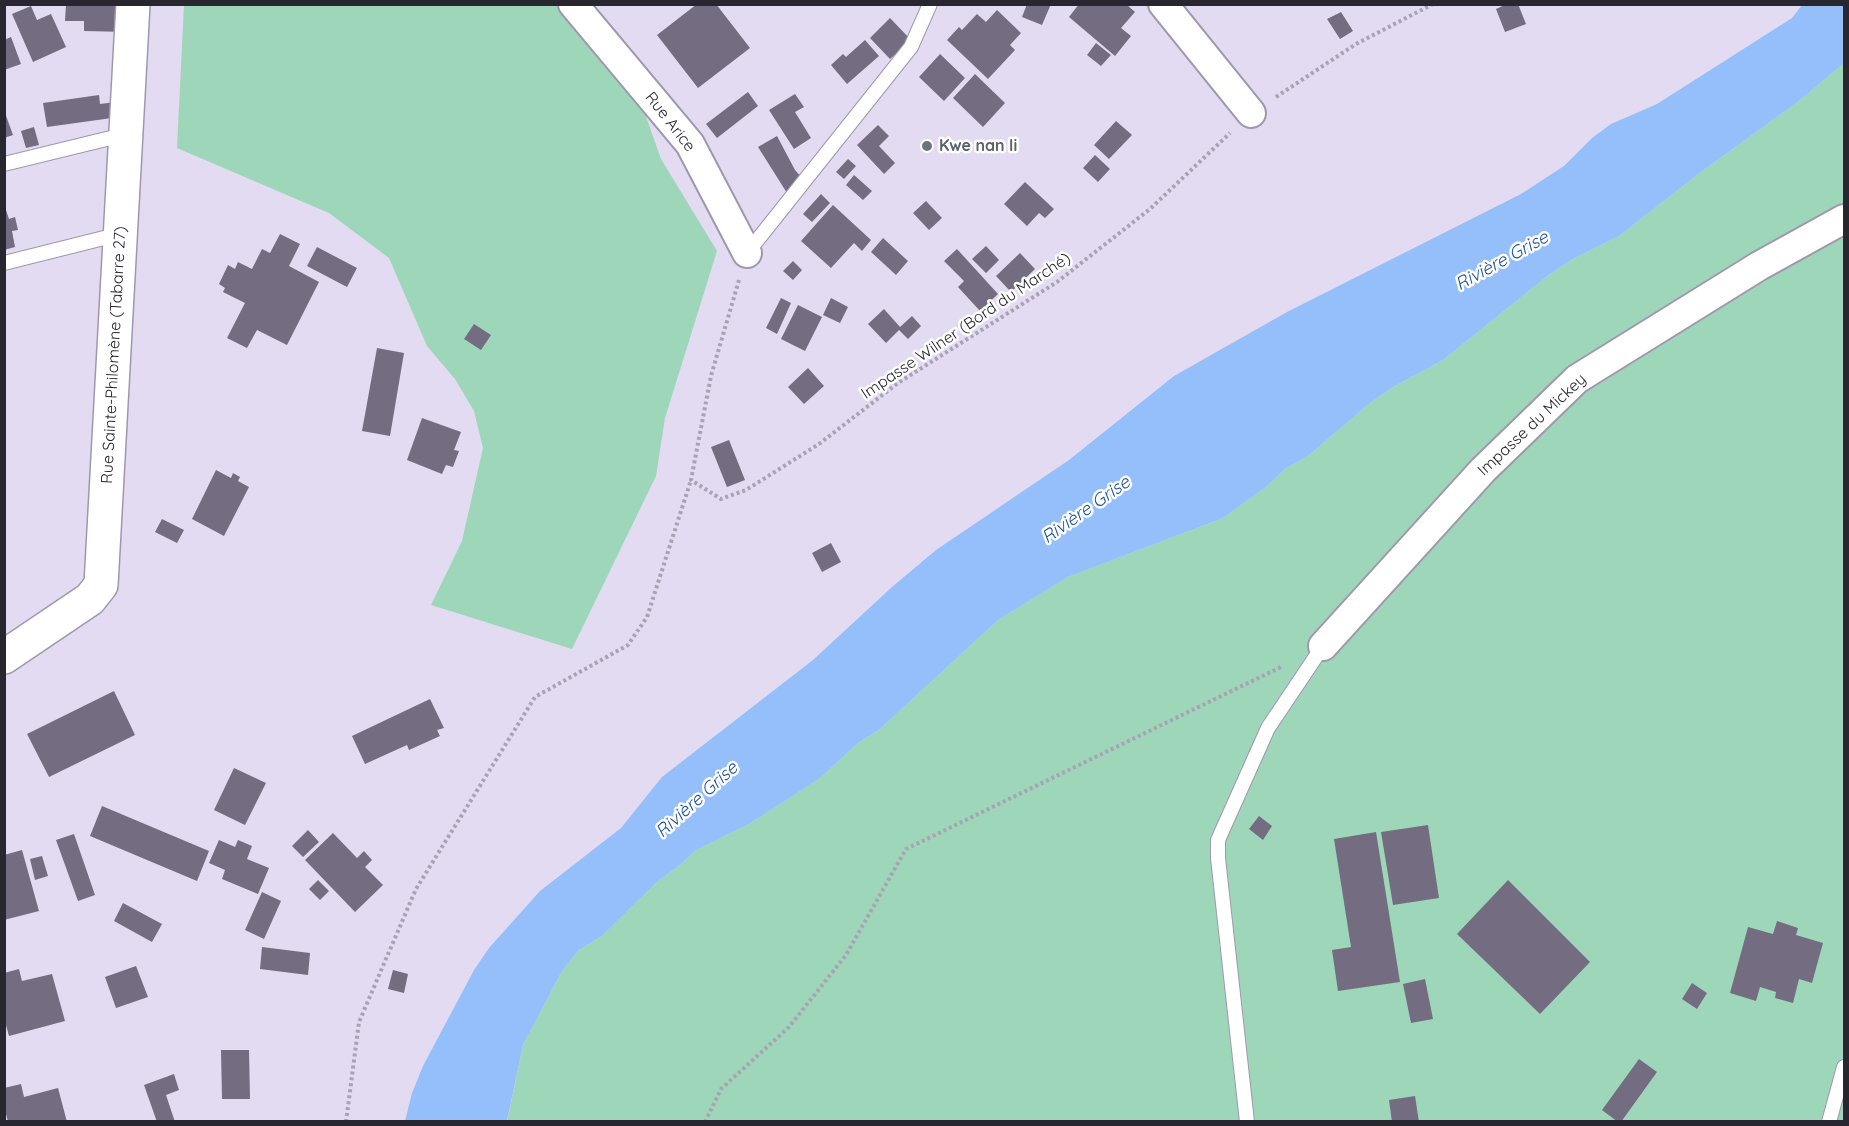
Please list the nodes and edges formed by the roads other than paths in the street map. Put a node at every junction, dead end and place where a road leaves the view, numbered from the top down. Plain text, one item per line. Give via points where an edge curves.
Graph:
1 (133, 4) edge
2 (573, 4) edge
3 (930, 4) edge
4 (1163, 4) edge
5 (1251, 113) road end
6 (127, 134) junction
7 (4, 164) edge
8 (1845, 219) edge
9 (120, 234) junction
10 (747, 253) joint
11 (4, 263) edge
12 (1323, 646) joint
13 (4, 657) edge
14 (1845, 1067) edge
15 (1247, 1122) edge
16 (1829, 1122) edge

1 - 6 street, Rue Sainte-Philomène (Tabarre 27)
2 - 10 street, Rue Arice via 690,144
3 - 10 lane via 911,46
4 - 5 street
6 - 7 lane
6 - 9 street, Rue Sainte-Philomène (Tabarre 27)
8 - 12 street, Impasse du Mickey via 1759,266 1577,379 1483,470
9 - 11 lane
9 - 13 street, Rue Sainte-Philomène (Tabarre 27) via 101,585 90,599
12 - 15 lane via 1268,728 1218,840
14 - 16 lane

